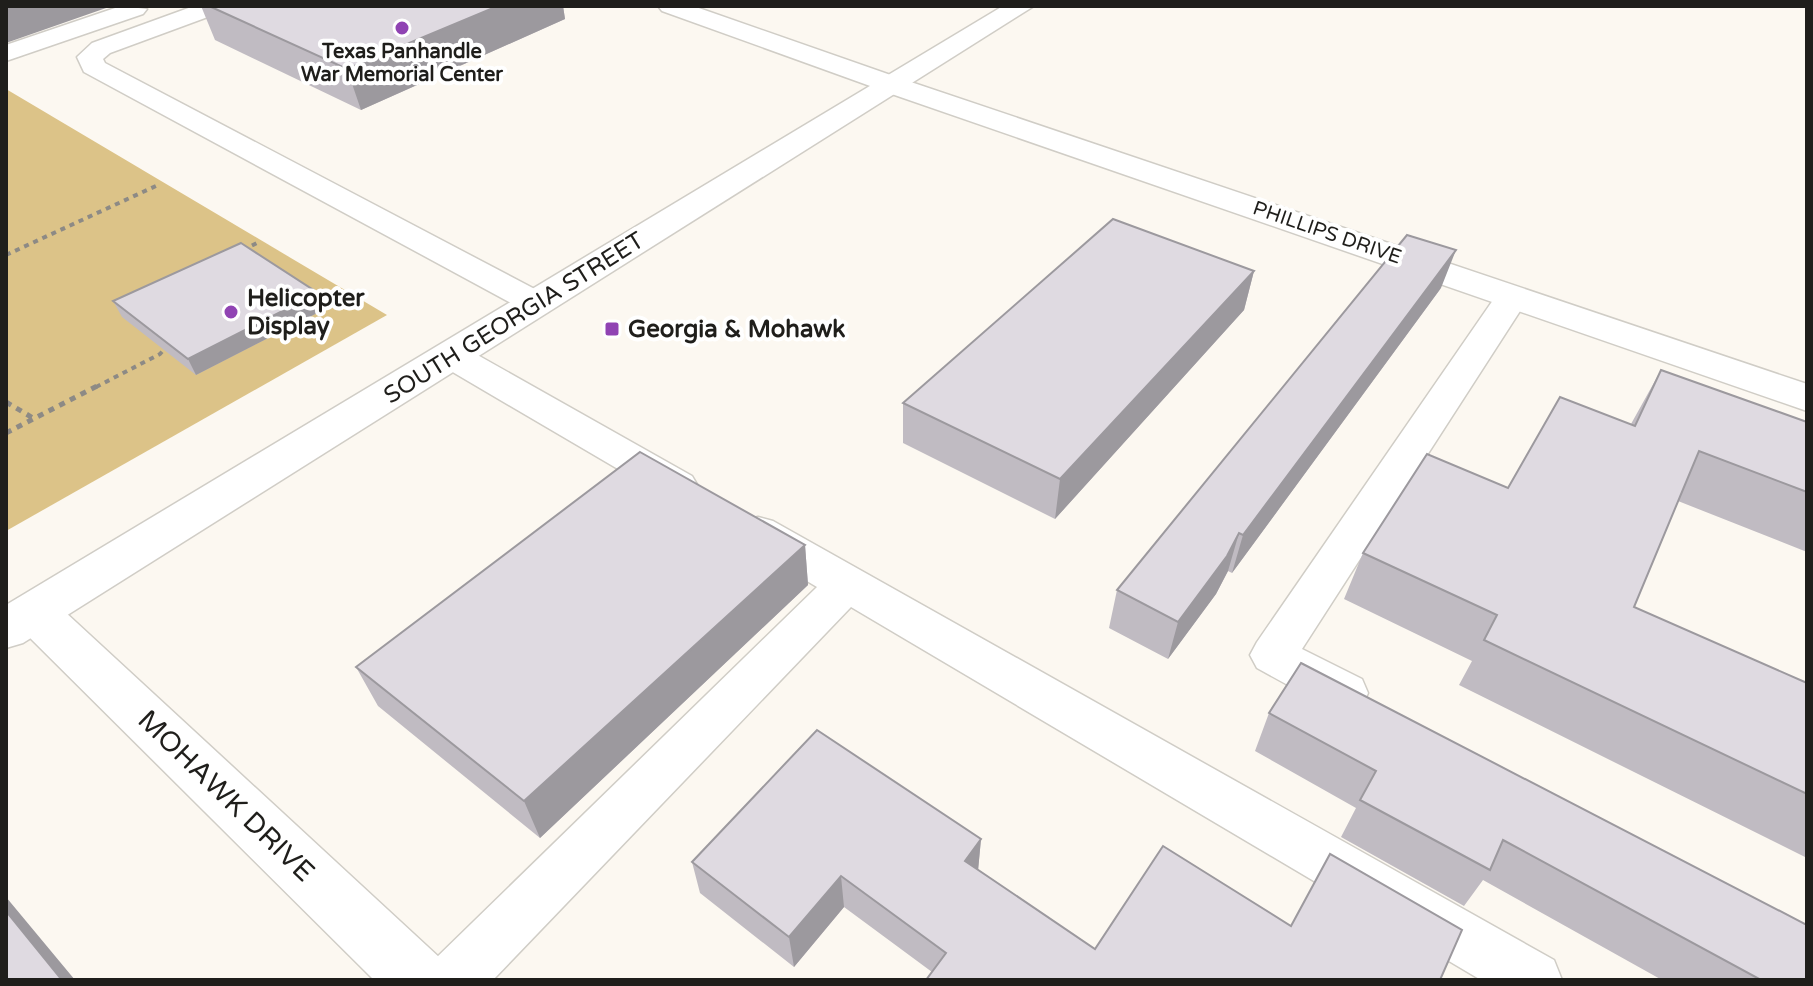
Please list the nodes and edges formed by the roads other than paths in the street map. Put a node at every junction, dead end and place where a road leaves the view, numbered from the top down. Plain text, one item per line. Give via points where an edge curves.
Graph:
1 (143, 6) edge
2 (216, 6) edge
3 (670, 6) edge
4 (1019, 7) edge
5 (6, 53) edge
6 (893, 85) junction
7 (1512, 297) junction
8 (536, 303) junction
9 (452, 356) junction
10 (1807, 398) edge
11 (847, 584) junction
12 (20, 620) edge
13 (1385, 714) edge
14 (418, 980) edge
15 (454, 980) edge
16 (1534, 980) edge

1 - 5 lane
2 - 8 lane via 101,48 90,57 93,67
3 - 6 lane
4 - 6 street, SOUTH GEORGIA STREET
6 - 7 street, PHILLIPS DRIVE
6 - 8 street, SOUTH GEORGIA STREET
7 - 10 street, PHILLIPS DRIVE
7 - 13 lane via 1273,655
8 - 9 street, SOUTH GEORGIA STREET
9 - 11 lane
9 - 12 street, SOUTH GEORGIA STREET
11 - 15 lane
11 - 16 lane
12 - 14 street, MOHAWK DRIVE

